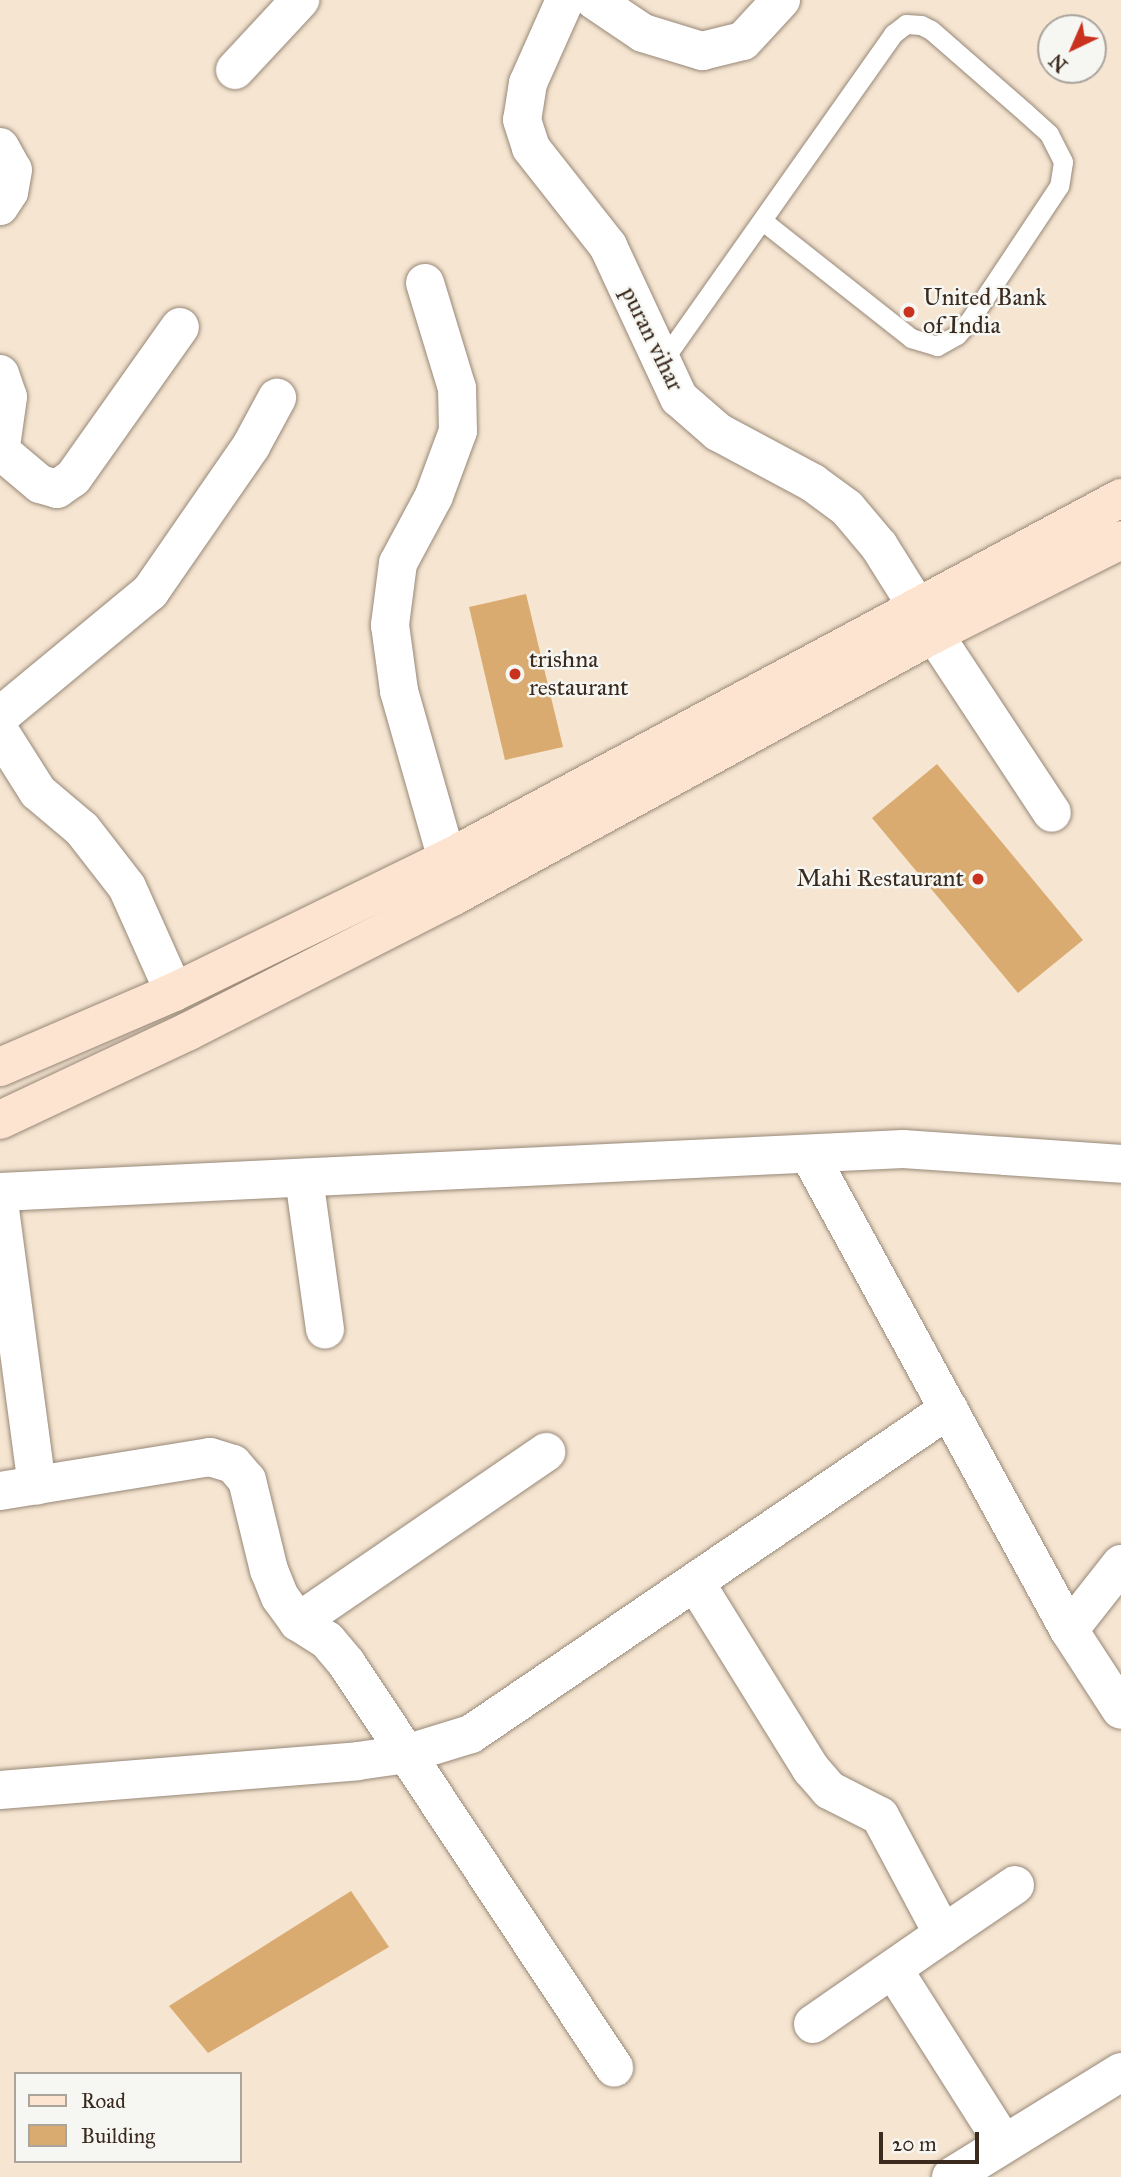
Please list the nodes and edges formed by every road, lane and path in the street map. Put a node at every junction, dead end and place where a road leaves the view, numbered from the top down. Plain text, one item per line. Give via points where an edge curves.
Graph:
1 (299, 0) edge
2 (565, 0) edge
3 (594, 0) edge
4 (781, 0) edge
5 (235, 70) dead end
6 (0, 147) edge
7 (0, 206) edge
8 (763, 221) junction
9 (425, 283) dead end
10 (180, 327) dead end
11 (660, 363) junction
12 (0, 374) edge
13 (277, 398) dead end
14 (1, 453) edge
15 (1121, 498) edge
16 (1121, 540) edge
17 (925, 620) junction
18 (0, 716) edge
19 (0, 732) edge
20 (1052, 813) dead end
21 (447, 859) junction
22 (174, 992) junction
23 (0, 1067) edge
24 (0, 1120) edge
25 (810, 1156) junction
26 (1121, 1164) edge
27 (304, 1178) junction
28 (0, 1192) edge
29 (0, 1209) edge
30 (325, 1330) dead end
31 (949, 1409) junction
32 (546, 1451) dead end
33 (18, 1488) edge
34 (1121, 1564) edge
35 (695, 1582) junction
36 (298, 1622) junction
37 (1069, 1630) junction
38 (1121, 1710) edge
39 (406, 1754) junction
40 (0, 1790) edge
41 (1015, 1885) dead end
42 (943, 1934) junction
43 (893, 1969) junction
44 (813, 2024) dead end
45 (614, 2068) dead end
46 (1121, 2072) edge
47 (1004, 2144) junction
48 (951, 2177) edge

1 - 5 street
2 - 11 street, puran vihar via 528,83 522,120 531,148 608,246
3 - 4 street via 643,33 702,51 743,41
6 - 7 street via 13,170 9,192
8 - 8 lane via 893,34 906,24 931,30 1017,104 1049,134 1063,162 1059,186 970,320 957,335 937,346 911,338
8 - 11 lane
9 - 21 street via 457,388 458,431 434,496 398,563 390,625 399,691
10 - 14 street via 73,478 57,489 40,484
11 - 17 street, puran vihar via 679,398 718,432 813,482 847,508 879,546
12 - 14 street via 8,397
13 - 18 street via 251,446 150,592
15 - 17 main road
16 - 17 main road
17 - 20 street, puran vihar
17 - 21 main road
17 - 24 main road via 454,897
19 - 22 street via 38,792 82,829 127,887
21 - 22 main road
22 - 23 main road
25 - 26 street via 903,1149
25 - 27 street
25 - 31 street
27 - 28 street
27 - 30 street
29 - 33 street
31 - 35 street
31 - 37 street
32 - 36 street
33 - 36 street via 210,1457 233,1464 247,1480 280,1597
34 - 37 street
35 - 39 street via 471,1734
35 - 42 street via 811,1769 829,1790 880,1816
36 - 39 street via 327,1640 347,1664
37 - 38 street
39 - 40 street
39 - 45 street
41 - 42 street
42 - 43 street
43 - 44 street
43 - 47 street
46 - 47 street
47 - 48 street

